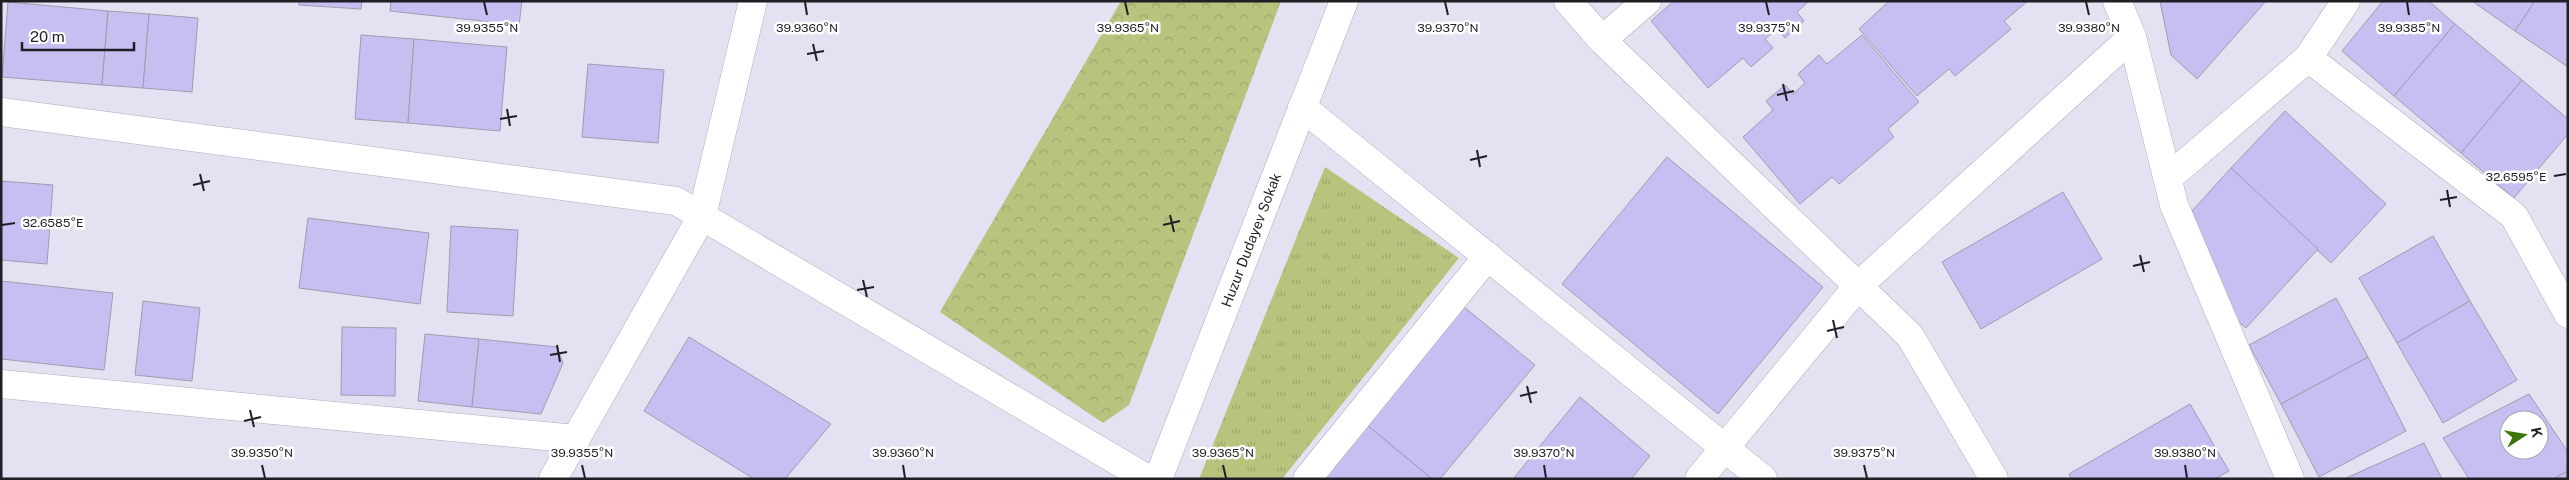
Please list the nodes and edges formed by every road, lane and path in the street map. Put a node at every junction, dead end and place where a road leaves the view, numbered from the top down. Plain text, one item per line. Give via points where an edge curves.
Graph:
1 (752, 1) edge
2 (1344, 1) edge
3 (1568, 1) edge
4 (1647, 1) edge
5 (2117, 1) edge
6 (2346, 1) edge
7 (2132, 37) junction
8 (1602, 40) junction
9 (2308, 58) junction
10 (1302, 107) junction
11 (1, 112) edge
12 (2168, 178) junction
13 (702, 216) junction
14 (1488, 256) junction
15 (1858, 286) junction
16 (2568, 314) edge
17 (1, 384) edge
18 (576, 439) junction
19 (1725, 447) junction
20 (553, 479) edge
21 (1148, 479) edge
22 (1158, 479) edge
23 (1307, 479) edge
24 (1699, 479) edge
25 (1763, 479) edge
26 (1994, 479) edge
27 (2290, 479) edge

1 - 13 street
2 - 10 street, Huzur Dudayev Sokak
3 - 8 street
4 - 8 street
5 - 7 street
6 - 9 street
7 - 12 street
7 - 15 street
8 - 15 street
9 - 12 street
9 - 16 street via 2514,216
10 - 14 street
10 - 22 street, Huzur Dudayev Sokak
11 - 13 street via 676,201
12 - 27 street via 2174,205
13 - 18 street
13 - 21 street
14 - 19 street
14 - 23 street
15 - 19 street
15 - 26 street via 1910,336
17 - 18 street
18 - 20 street
19 - 24 street
19 - 25 street

